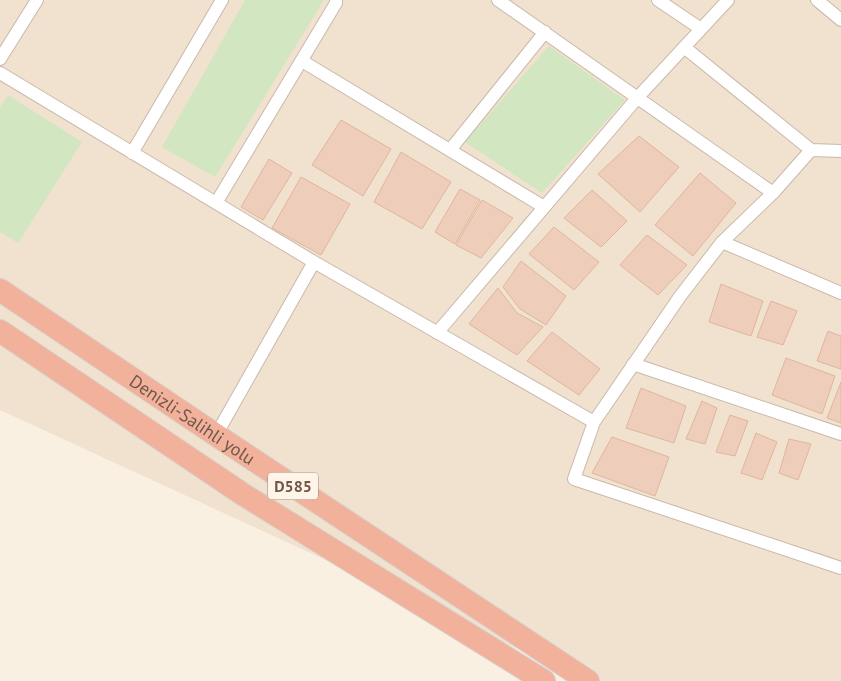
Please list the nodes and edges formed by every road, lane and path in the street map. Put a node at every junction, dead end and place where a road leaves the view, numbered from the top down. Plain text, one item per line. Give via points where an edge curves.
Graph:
1 (38, 0) edge
2 (222, 0) edge
3 (336, 0) edge
4 (498, 0) edge
5 (658, 0) edge
6 (728, 0) edge
7 (817, 0) edge
8 (841, 20) edge
9 (701, 29) junction
10 (545, 32) junction
11 (684, 47) junction
12 (0, 59) edge
13 (302, 60) junction
14 (0, 73) edge
15 (638, 97) junction
16 (450, 150) junction
17 (811, 150) junction
18 (841, 152) edge
19 (132, 153) junction
20 (773, 193) junction
21 (216, 203) junction
22 (544, 206) junction
23 (722, 242) junction
24 (314, 262) junction
25 (0, 290) edge
26 (841, 293) edge
27 (0, 332) edge
28 (437, 332) junction
29 (0, 342) edge
30 (28, 350) junction
31 (633, 364) junction
32 (594, 422) junction
33 (841, 434) edge
34 (216, 435) junction
35 (841, 568) edge
36 (544, 681) edge
37 (588, 681) edge

1 - 12 street
2 - 19 street
3 - 13 street
4 - 10 street
5 - 9 street
6 - 9 street
7 - 8 street
9 - 11 street
10 - 15 street
10 - 16 street
11 - 15 street
11 - 17 street
13 - 16 street
13 - 21 street
14 - 19 street
15 - 20 street
15 - 22 street
16 - 22 street
17 - 18 street
17 - 20 street
19 - 21 street
20 - 23 street
21 - 24 street
22 - 28 street
23 - 26 street
23 - 31 street
24 - 28 street
24 - 34 street
25 - 34 highway, Denizli-Salihli yolu / D585
27 - 30 highway, Denizli-Salihli yolu / D585
28 - 32 street
29 - 30 highway, D585
30 - 36 highway, Denizli-Salihli yolu / D585 via 244,494
31 - 32 street
31 - 33 street
32 - 35 street via 574,479
34 - 37 highway, Denizli-Salihli yolu / D585

